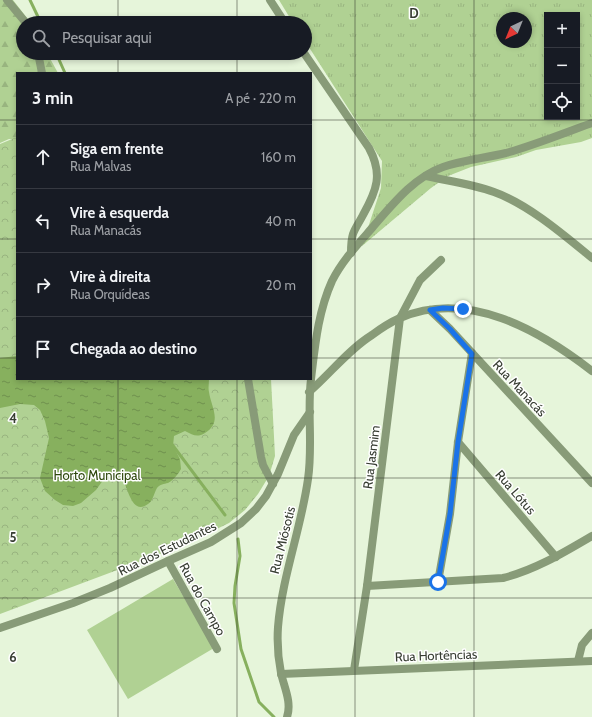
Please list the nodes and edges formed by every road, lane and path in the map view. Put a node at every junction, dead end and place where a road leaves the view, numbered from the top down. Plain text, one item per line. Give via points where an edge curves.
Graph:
1 (6, 0) edge
2 (270, 0) edge
3 (20, 16) edge
4 (280, 16) edge
5 (39, 60) edge
6 (309, 60) edge
7 (42, 72) edge
8 (592, 123) edge
9 (426, 176) junction
10 (351, 253) junction
11 (592, 258) edge
12 (441, 260) dead end
13 (430, 310) junction
14 (400, 318) junction
15 (472, 354) junction
16 (312, 371) edge
17 (592, 371) edge
18 (248, 380) edge
19 (311, 380) edge
20 (309, 392) junction
21 (310, 412) junction
22 (458, 442) junction
23 (592, 483) edge
24 (273, 484) junction
25 (592, 536) edge
26 (556, 557) junction
27 (168, 561) junction
28 (438, 582) junction
29 (367, 586) junction
30 (0, 628) edge
31 (592, 633) edge
32 (217, 649) dead end
33 (578, 661) junction
34 (592, 661) edge
35 (354, 670) junction
36 (281, 674) junction
37 (287, 717) edge

1 - 3 street
2 - 4 street
5 - 7 street
6 - 10 street via 369,148 377,167 373,197 353,233
8 - 9 street, Rua Miósotis via 507,152 443,167
9 - 10 street, Rua Miósotis via 392,205
9 - 11 street via 494,192 514,201 538,216
10 - 16 street, Rua Miósotis via 333,281 325,300 317,330
12 - 14 street, Rua Jasmim via 420,280
13 - 14 street
13 - 15 street, Rua Manacás
13 - 17 street via 463,309 498,317 544,337
14 - 20 street via 355,348
14 - 29 street, Rua Jasmim
15 - 22 street
15 - 23 street, Rua Manacás
18 - 24 street via 261,457
19 - 20 street, Rua Miósotis
20 - 21 street, Rua Miósotis
21 - 24 street, Rua dos Estudantes via 294,435
21 - 36 street, Rua Miósotis via 308,478 284,582 278,628
22 - 26 street, Rua Lótus
22 - 28 street via 450,514
24 - 27 street, Rua dos Estudantes via 256,509 241,523 211,542
25 - 26 street
26 - 28 street via 503,578
27 - 30 street, Rua dos Estudantes via 73,603
27 - 32 street, Rua do Campo
28 - 29 street
29 - 35 street, Rua Jasmim
31 - 33 street via 582,645
33 - 34 street, Rua Hortências
33 - 35 street, Rua Hortências
35 - 36 street, Rua Hortências
36 - 37 street, Rua Miósotis via 288,698

